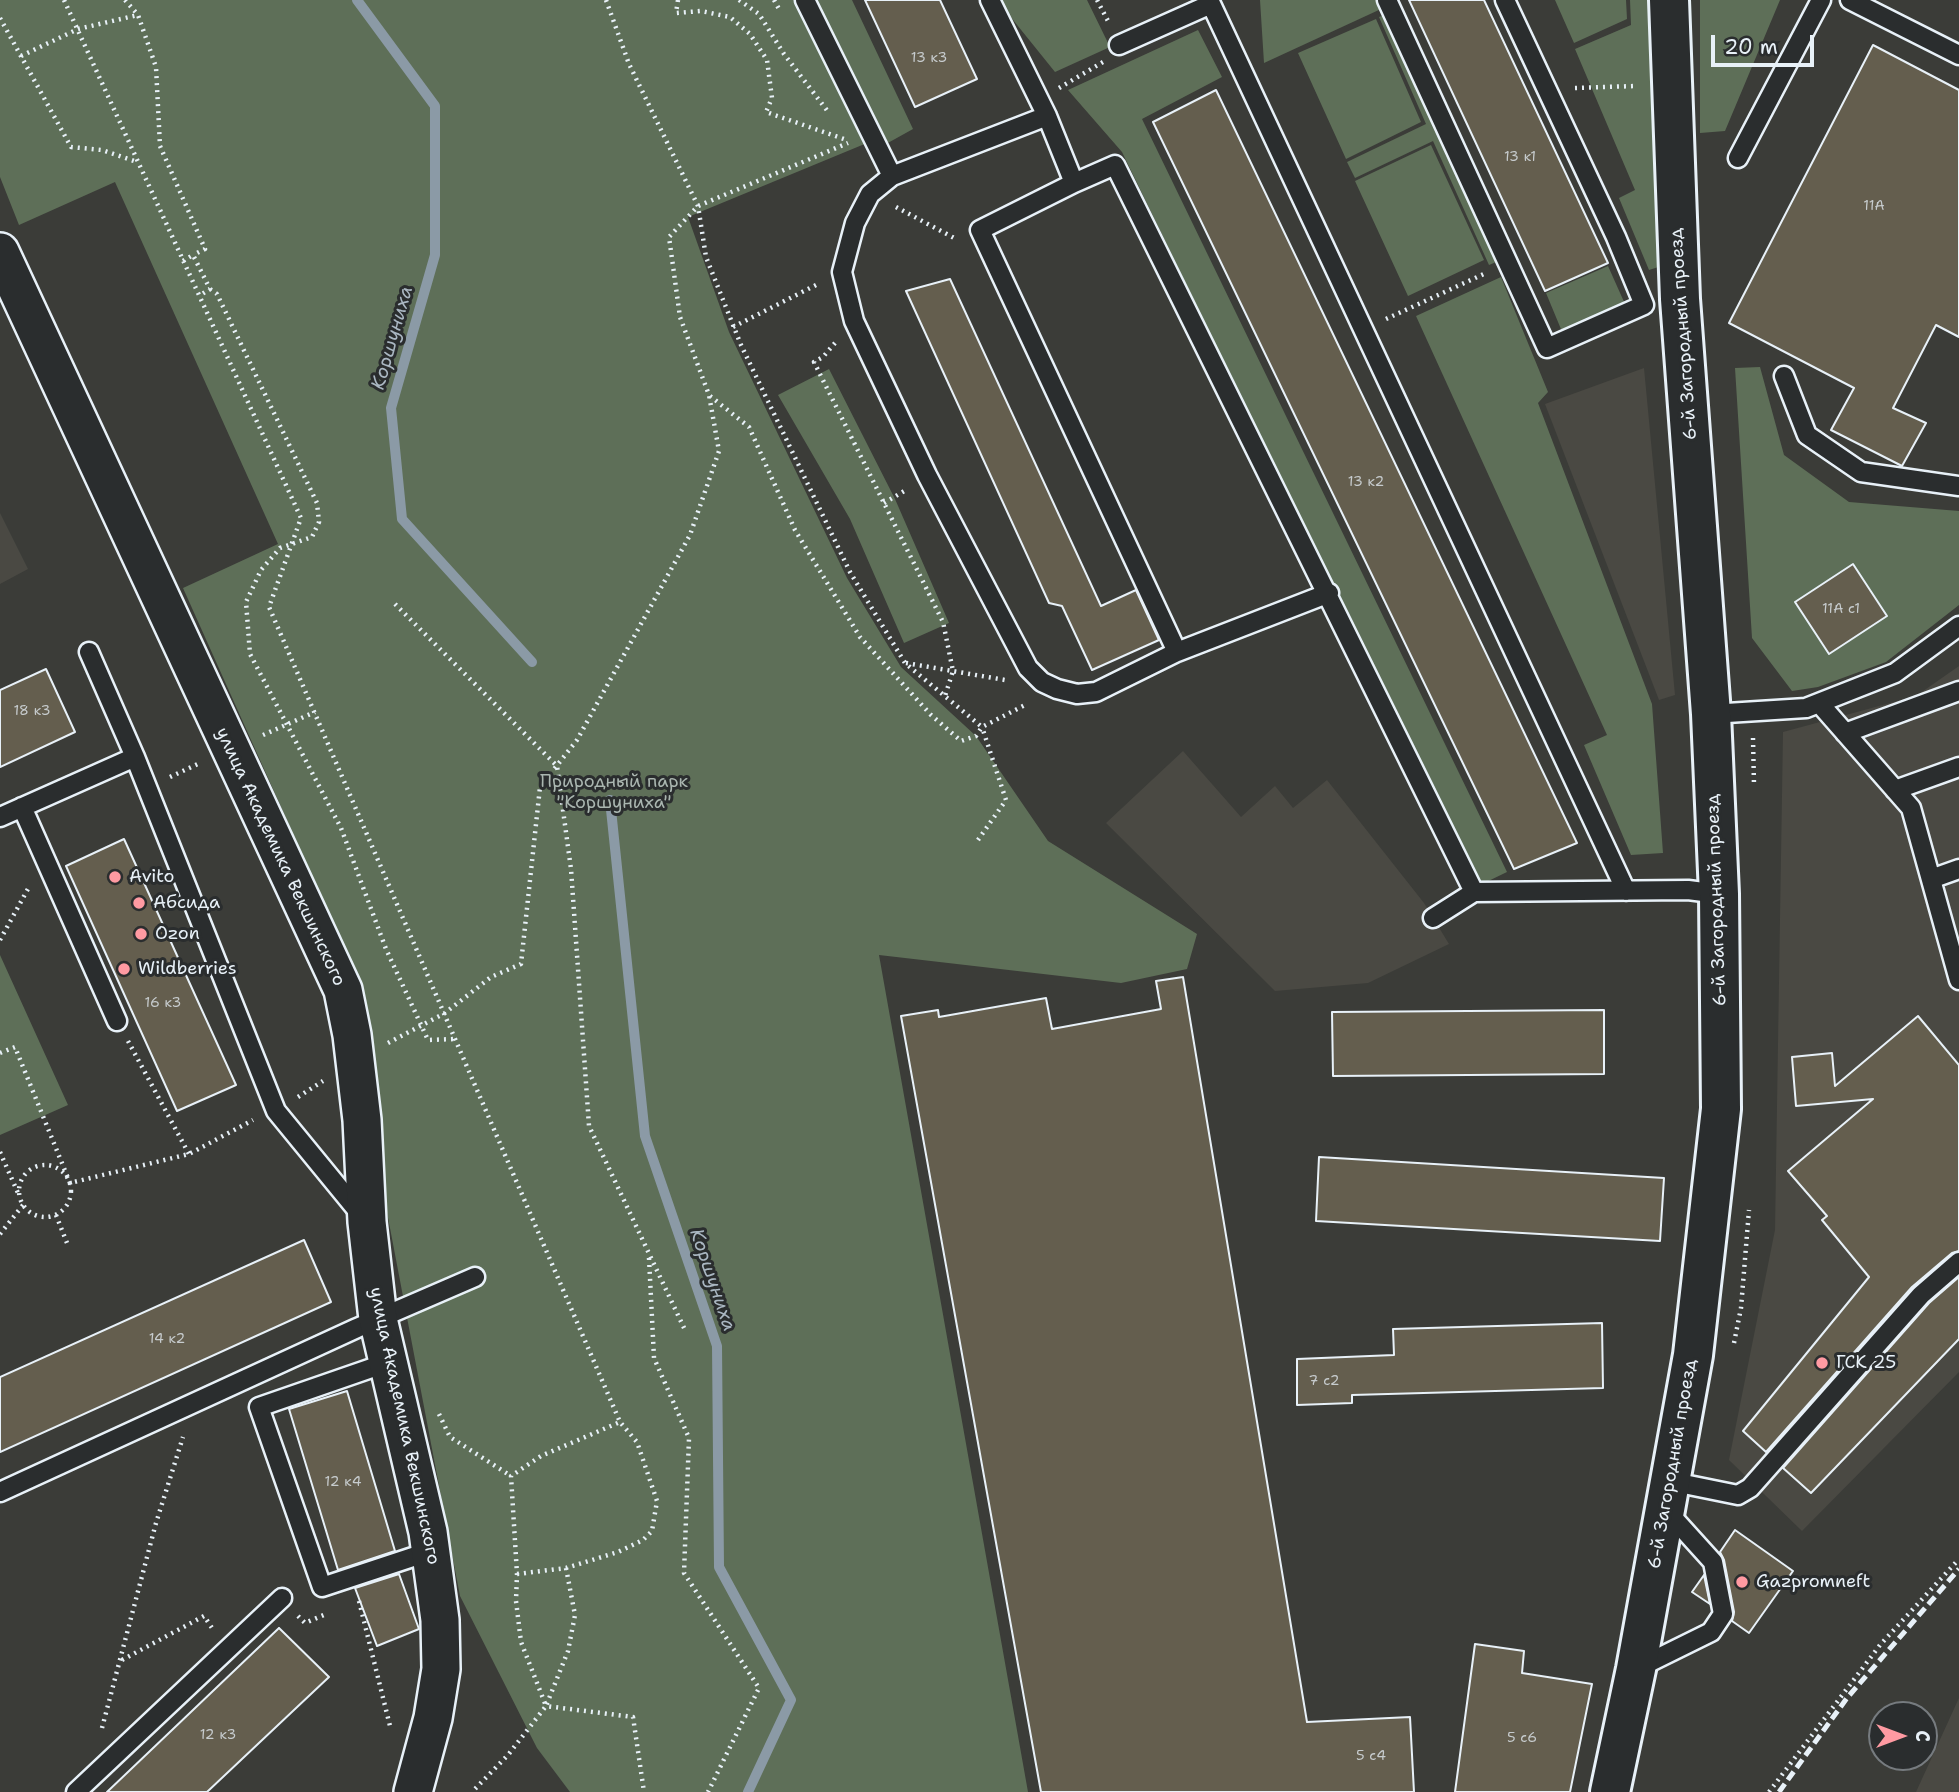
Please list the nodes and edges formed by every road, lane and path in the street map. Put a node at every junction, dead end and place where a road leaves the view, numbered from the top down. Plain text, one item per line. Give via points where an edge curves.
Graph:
1 (64, 0) edge
2 (125, 0) edge
3 (606, 0) edge
4 (678, 0) edge
5 (739, 0) edge
6 (805, 0) edge
7 (990, 0) edge
8 (1387, 0) edge
9 (1506, 0) edge
10 (1669, 0) edge
11 (1822, 0) edge
12 (1850, 0) edge
13 (138, 15) junction
14 (0, 18) edge
15 (78, 29) junction
16 (1116, 51) joint
17 (1959, 55) edge
18 (21, 56) junction
19 (1647, 86) dead end
20 (1058, 89) dead end
21 (1547, 89) junction
22 (1047, 116) junction
23 (835, 120) dead end
24 (843, 131) dead end
25 (852, 142) junction
26 (1738, 158) dead end
27 (138, 162) junction
28 (892, 176) junction
29 (1074, 183) junction
30 (870, 194) junction
31 (698, 206) junction
32 (0, 252) edge
33 (193, 256) junction
34 (993, 258) junction
35 (183, 261) junction
36 (1509, 262) junction
37 (842, 272) junction
38 (210, 289) junction
39 (199, 296) junction
40 (1662, 302) junction
41 (733, 327) junction
42 (1362, 330) junction
43 (823, 357) dead end
44 (1784, 376) dead end
45 (709, 395) junction
46 (1959, 486) edge
47 (292, 544) junction
48 (1329, 593) junction
49 (395, 604) dead end
50 (1959, 626) edge
51 (89, 652) dead end
52 (1177, 652) junction
53 (905, 663) junction
54 (953, 671) junction
55 (1057, 689) junction
56 (1959, 691) edge
57 (945, 696) junction
58 (1819, 703) junction
59 (1711, 714) junction
60 (982, 727) junction
61 (1845, 733) junction
62 (135, 757) junction
63 (557, 766) junction
64 (1959, 767) edge
65 (1895, 790) junction
66 (22, 807) junction
67 (0, 817) edge
68 (978, 840) dead end
69 (49, 868) junction
70 (1959, 869) edge
71 (1931, 879) junction
72 (1626, 891) junction
73 (1474, 892) junction
74 (1718, 894) junction
75 (1433, 918) dead end
76 (1953, 936) edge
77 (0, 940) edge
78 (1959, 979) edge
79 (445, 1013) junction
80 (117, 1021) joint
81 (456, 1039) junction
82 (0, 1053) edge
83 (276, 1111) junction
84 (0, 1152) edge
85 (189, 1154) junction
86 (70, 1183) junction
87 (19, 1197) junction
88 (23, 1205) junction
89 (56, 1215) junction
90 (367, 1222) junction
91 (0, 1234) edge
92 (67, 1243) dead end
93 (649, 1254) junction
94 (1959, 1262) edge
95 (475, 1277) dead end
96 (378, 1319) junction
97 (685, 1330) dead end
98 (388, 1362) junction
99 (194, 1403) junction
100 (438, 1411) dead end
101 (620, 1422) junction
102 (511, 1476) junction
103 (0, 1492) edge
104 (1666, 1495) junction
105 (431, 1551) junction
106 (1959, 1559) edge
107 (566, 1567) junction
108 (517, 1574) junction
109 (282, 1598) dead end
110 (359, 1601) dead end
111 (204, 1616) dead end
112 (121, 1660) junction
113 (1636, 1669) junction
114 (546, 1706) junction
115 (394, 1741) dead end
116 (81, 1787) edge
117 (413, 1792) edge
118 (472, 1792) edge
119 (644, 1792) edge
120 (708, 1792) edge
121 (1609, 1792) edge
122 (1769, 1792) edge

1 - 15 path
2 - 13 path
3 - 31 path via 629,64
4 - 25 path via 676,13 701,11 730,17 750,34 767,60 772,98 766,112
5 - 23 path via 759,14
6 - 28 lane
7 - 22 lane
8 - 36 lane
9 - 21 lane
10 - 40 street, 6-й Загородный проезд
11 - 26 lane
12 - 17 lane
13 - 15 path
13 - 33 path via 156,67 160,146 205,249
14 - 18 path
15 - 18 path
15 - 27 path
16 - 20 path
16 - 42 lane via 1211,4
18 - 27 path via 71,147 102,150
19 - 21 path
21 - 40 lane
22 - 28 lane
22 - 29 lane
24 - 25 path
25 - 31 path
27 - 35 path
28 - 30 lane
29 - 34 lane via 980,230
29 - 48 lane via 1115,164
30 - 34 path
30 - 37 lane via 855,223
31 - 41 path via 706,257
31 - 45 path via 669,237 680,317
32 - 90 street, улица Академика Векшинского via 343,990 362,1120
33 - 35 path
33 - 38 path
34 - 52 lane
35 - 39 path
36 - 40 lane via 1547,348
36 - 42 path
37 - 41 path
37 - 55 lane via 853,321 927,475 1028,668
38 - 39 path
38 - 47 path via 217,294 317,503 319,522 312,537
39 - 47 path via 301,517
40 - 59 street, 6-й Загородный проезд
41 - 53 path via 850,572
42 - 72 lane
43 - 54 path via 814,362 943,622
44 - 46 lane via 1807,435 1861,472
45 - 60 path via 749,427 795,530 860,636 931,715 961,741 976,736
45 - 63 path via 719,452 690,535 577,740
47 - 79 path via 269,607
47 - 81 path via 280,548 261,570 246,602 250,654 341,828 386,949 428,1040
48 - 52 lane
48 - 73 lane
49 - 63 path
50 - 58 lane via 1895,673
51 - 62 lane
52 - 55 lane via 1096,692
53 - 54 path
53 - 57 path
54 - 55 path
54 - 57 path
55 - 60 path
56 - 61 lane
57 - 60 path
58 - 59 lane via 1807,708
58 - 61 lane
59 - 74 street, 6-й Загородный проезд
60 - 68 path via 1006,800
61 - 65 lane
62 - 66 lane
62 - 83 lane
63 - 79 path via 540,787 521,964 491,977
63 - 93 path via 570,869 589,1126
64 - 65 lane
65 - 71 lane via 1912,808
66 - 67 lane
66 - 69 lane
69 - 77 path via 34,876
69 - 80 lane
70 - 71 lane
71 - 76 lane
72 - 73 lane
72 - 74 lane
73 - 75 lane
74 - 104 street, 6-й Загородный проезд via 1721,1110 1693,1355
76 - 78 lane
79 - 81 path
80 - 85 path
81 - 101 path
82 - 86 path via 15,1046
83 - 85 path
83 - 90 lane
84 - 87 path
85 - 86 path
86 - 87 path via 59,1169 34,1167 22,1180
86 - 89 path via 71,1198
87 - 88 path
88 - 89 path via 41,1217
88 - 91 path
89 - 92 path
90 - 96 street, улица Академика Векшинского
93 - 97 path
93 - 120 path via 654,1358 689,1438 684,1573 759,1688
94 - 104 lane via 1921,1295 1750,1488 1738,1495
95 - 96 lane
96 - 98 street, улица Академика Векшинского
96 - 99 lane
98 - 105 street, улица Академика Векшинского
98 - 105 lane via 259,1407 322,1587
99 - 103 lane
99 - 112 path via 156,1523
100 - 102 path via 450,1437
101 - 102 path via 541,1456
101 - 107 path via 637,1443 657,1502 652,1531 618,1552
102 - 108 path
104 - 113 street, 6-й Загородный проезд
104 - 113 lane via 1713,1562 1723,1614 1711,1632
105 - 117 street, улица Академика Векшинского via 441,1669
106 - 122 path via 1880,1645
107 - 108 path
107 - 114 path via 575,1615 568,1651
108 - 114 path via 521,1642
109 - 116 lane
110 - 115 path
111 - 112 path
112 - 116 path via 106,1723 95,1737
113 - 121 street, 6-й Загородный проезд
114 - 118 path
114 - 119 path via 633,1717

